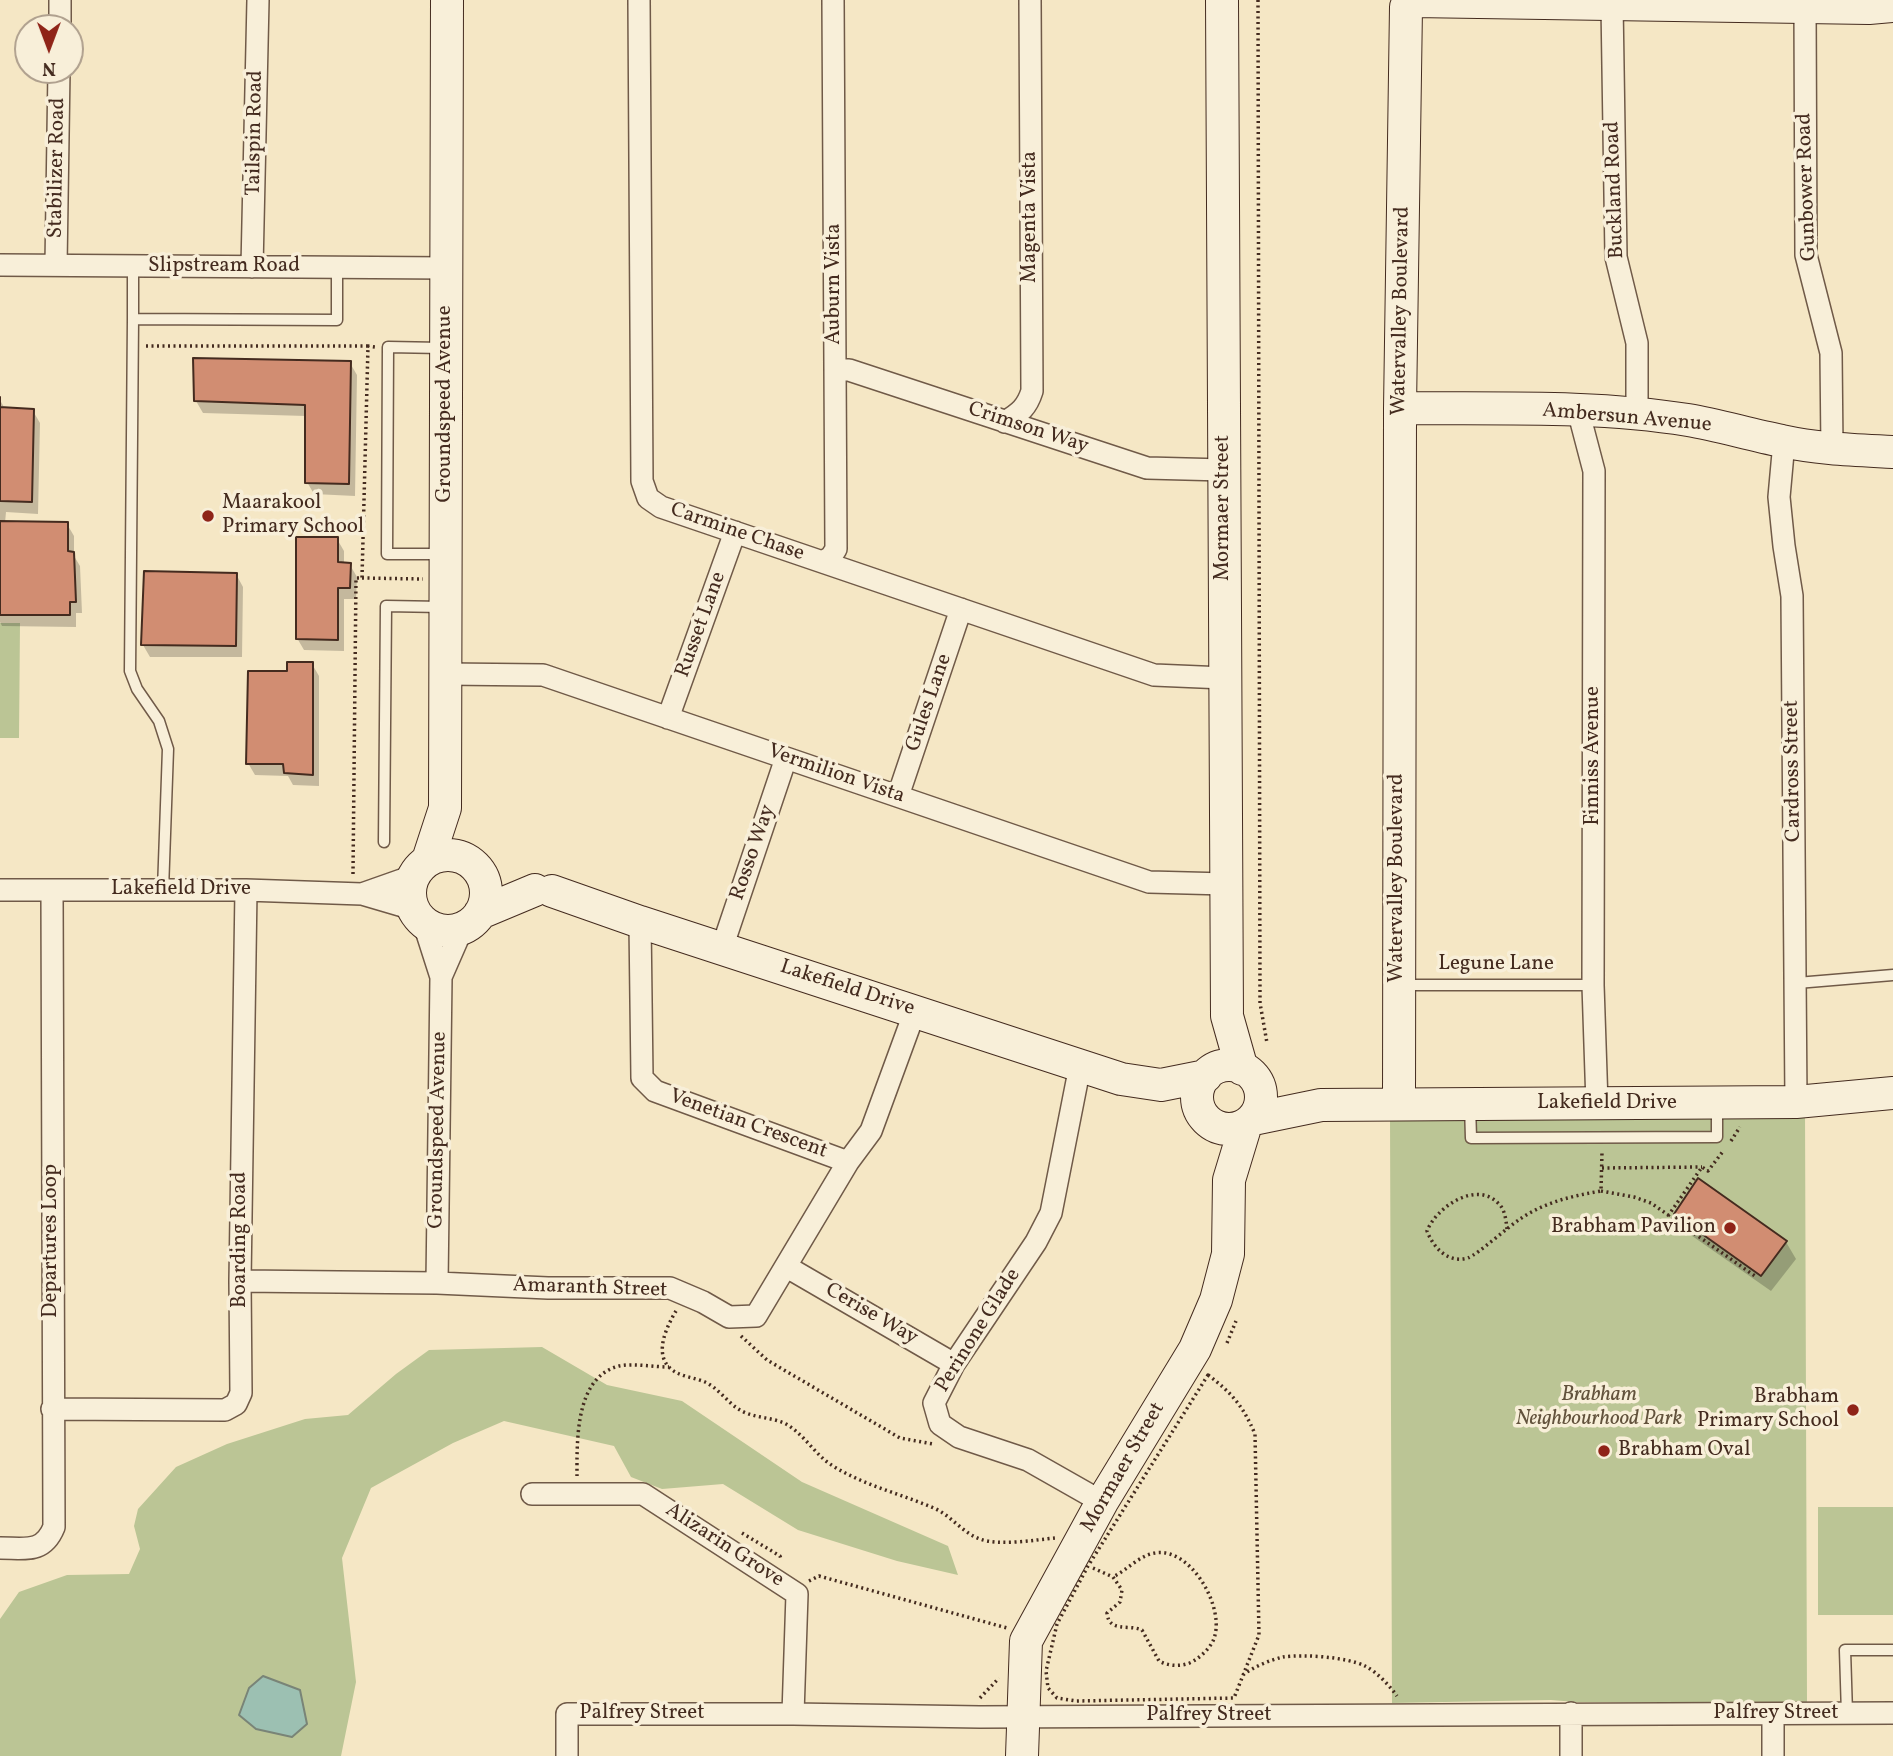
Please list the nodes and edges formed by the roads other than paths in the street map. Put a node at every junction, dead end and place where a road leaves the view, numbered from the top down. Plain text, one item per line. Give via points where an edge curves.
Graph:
1 (258, 0) edge
2 (447, 0) edge
3 (639, 0) edge
4 (833, 0) edge
5 (1030, 0) edge
6 (1222, 0) edge
7 (1612, 4) junction
8 (1893, 6) edge
9 (1805, 7) junction
10 (59, 84) edge
11 (0, 265) edge
12 (56, 265) junction
13 (133, 266) junction
14 (252, 267) junction
15 (337, 268) junction
16 (448, 268) junction
17 (133, 319) junction
18 (446, 348) junction
19 (835, 370) junction
20 (1400, 408) junction
21 (1578, 410) junction
22 (1637, 415) junction
23 (1005, 422) junction
24 (1784, 442) junction
25 (1832, 449) junction
26 (1893, 452) edge
27 (1224, 470) junction
28 (735, 532) junction
29 (823, 562) junction
30 (445, 580) junction
31 (961, 609) junction
32 (445, 674) junction
33 (1224, 678) junction
34 (668, 718) junction
35 (786, 758) junction
36 (898, 796) junction
37 (445, 808) junction
38 (384, 842) dead end
39 (421, 868) junction
40 (475, 869) junction
41 (1226, 884) junction
42 (0, 890) edge
43 (52, 890) junction
44 (163, 890) junction
45 (246, 890) junction
46 (543, 891) junction
47 (357, 894) junction
48 (419, 916) junction
49 (471, 921) junction
50 (640, 922) junction
51 (722, 948) junction
52 (1893, 975) edge
53 (441, 977) junction
54 (1797, 983) junction
55 (1398, 985) junction
56 (1593, 985) junction
57 (915, 1011) junction
58 (1080, 1066) junction
59 (1230, 1075) junction
60 (1161, 1085) junction
61 (1893, 1093) edge
62 (1796, 1102) junction
63 (1399, 1104) junction
64 (1470, 1104) junction
65 (1597, 1104) junction
66 (1321, 1105) junction
67 (1717, 1111) junction
68 (1206, 1116) junction
69 (1249, 1122) junction
70 (848, 1162) junction
71 (1228, 1180) junction
72 (787, 1267) junction
73 (240, 1281) junction
74 (437, 1283) junction
75 (954, 1364) junction
76 (52, 1409) junction
77 (532, 1493) dead end
78 (1102, 1502) junction
79 (0, 1548) edge
80 (1893, 1650) edge
81 (1571, 1713) junction
82 (1893, 1713) edge
83 (793, 1714) junction
84 (1846, 1714) junction
85 (1773, 1715) junction
86 (1022, 1716) junction
87 (567, 1756) edge
88 (1022, 1756) edge
89 (1571, 1756) edge
90 (1773, 1756) edge

1 - 14 street, Tailspin Road
2 - 16 street, Groundspeed Avenue
3 - 28 street, Carmine Chase via 642,481 648,498 662,507
4 - 19 street, Auburn Vista
5 - 23 street, Magenta Vista via 1032,391 1020,414
6 - 27 street, Mormaer Street
7 - 9 street, Watervalley Boulevard
7 - 20 street, Watervalley Boulevard via 1414,1 1406,7
7 - 22 street, Buckland Road via 1616,257 1637,343
8 - 9 street, Watervalley Boulevard
9 - 25 street, Gunbower Road via 1806,255 1831,353
10 - 12 street, Stabilizer Road
11 - 12 street, Slipstream Road
12 - 13 street, Slipstream Road
13 - 14 street, Slipstream Road
13 - 17 lane
14 - 15 street, Slipstream Road
15 - 16 street, Slipstream Road
15 - 17 lane via 337,320
16 - 18 street, Groundspeed Avenue
17 - 44 lane via 130,671 159,720 168,749
18 - 30 street, Groundspeed Avenue
18 - 30 lane via 388,347 387,554
19 - 23 street, Crimson Way via 849,370
19 - 29 street, Auburn Vista via 836,549
20 - 21 street, Ambersun Avenue
20 - 55 street, Watervalley Boulevard
21 - 22 street, Ambersun Avenue
21 - 56 street, Finniss Avenue via 1594,471
22 - 24 street, Ambersun Avenue via 1688,420
23 - 27 street, Crimson Way via 1147,468
24 - 25 street, Ambersun Avenue
24 - 54 street, Cardross Street via 1779,497 1792,596
25 - 26 street, Ambersun Avenue
27 - 33 street, Mormaer Street
28 - 29 street, Carmine Chase
28 - 34 street, Russet Lane
29 - 31 street, Carmine Chase
30 - 32 street, Groundspeed Avenue
30 - 38 lane via 386,606
31 - 33 street, Carmine Chase via 1154,675
31 - 36 street, Gules Lane
32 - 34 street, Vermilion Vista via 543,675
32 - 37 street, Groundspeed Avenue
33 - 41 street, Mormaer Street
34 - 35 street, Vermilion Vista
35 - 36 street, Vermilion Vista
35 - 51 street, Rosso Way
36 - 41 street, Vermilion Vista via 1149,882
37 - 39 street, Groundspeed Avenue
37 - 40 street, Groundspeed Avenue
39 - 40 street via 443,854 456,855
39 - 47 street, Lakefield Drive
39 - 48 street via 409,889
40 - 46 street, Lakefield Drive
40 - 49 street via 486,893
41 - 59 street, Mormaer Street
42 - 43 street, Lakefield Drive
43 - 44 street, Lakefield Drive
43 - 76 street, Departures Loop
44 - 45 street, Lakefield Drive
45 - 47 street, Lakefield Drive
45 - 73 street, Boarding Road
46 - 49 street
46 - 50 street, Lakefield Drive
47 - 48 street, Lakefield Drive
48 - 49 street via 436,930 450,931
48 - 53 street, Groundspeed Avenue
49 - 53 street, Groundspeed Avenue
50 - 51 street, Lakefield Drive
50 - 70 street, Venetian Crescent via 642,1078 655,1091
51 - 57 street, Lakefield Drive
52 - 54 lane
53 - 74 street, Groundspeed Avenue
54 - 62 street, Cardross Street
55 - 56 lane, Legune Lane
55 - 63 street, Watervalley Boulevard
56 - 65 street, Finniss Avenue
57 - 58 street, Lakefield Drive
57 - 70 street, Amaranth Street via 871,1131
58 - 60 street, Lakefield Drive
58 - 75 street, Perinone Glade via 1051,1213
59 - 60 street, Lakefield Drive
59 - 66 street, Lakefield Drive
59 - 68 street via 1198,1091
59 - 69 street via 1261,1103
60 - 68 street, Lakefield Drive
61 - 62 street, Lakefield Drive
62 - 67 street, Lakefield Drive
63 - 64 street, Lakefield Drive
63 - 66 street, Lakefield Drive
64 - 65 street, Lakefield Drive
64 - 67 lane via 1471,1138 1717,1137
65 - 67 street, Lakefield Drive
66 - 69 street, Lakefield Drive
68 - 69 street via 1229,1129
68 - 71 street, Mormaer Street
69 - 71 street, Mormaer Street
70 - 72 street, Amaranth Street
71 - 78 street, Mormaer Street via 1228,1254 1216,1300 1195,1349
72 - 74 street, Amaranth Street via 756,1316 729,1317 670,1288
72 - 75 street, Cerise Way
73 - 74 street, Amaranth Street
73 - 76 street, Boarding Road via 242,1385 236,1404 213,1411
75 - 78 street, Perinone Glade via 934,1403 940,1424 959,1437 1028,1460
76 - 79 street, Departures Loop via 54,1527 41,1545
77 - 83 street, Alizarin Grove via 643,1493 797,1594
78 - 86 street, Mormaer Street via 1026,1641
80 - 84 lane via 1845,1650
81 - 85 street, Palfrey Street
81 - 86 street, Palfrey Street
81 - 89 street
82 - 84 street, Palfrey Street
83 - 86 street, Palfrey Street
83 - 87 street, Palfrey Street via 567,1714
84 - 85 street, Palfrey Street
85 - 90 street
86 - 88 street, Mormaer Street

